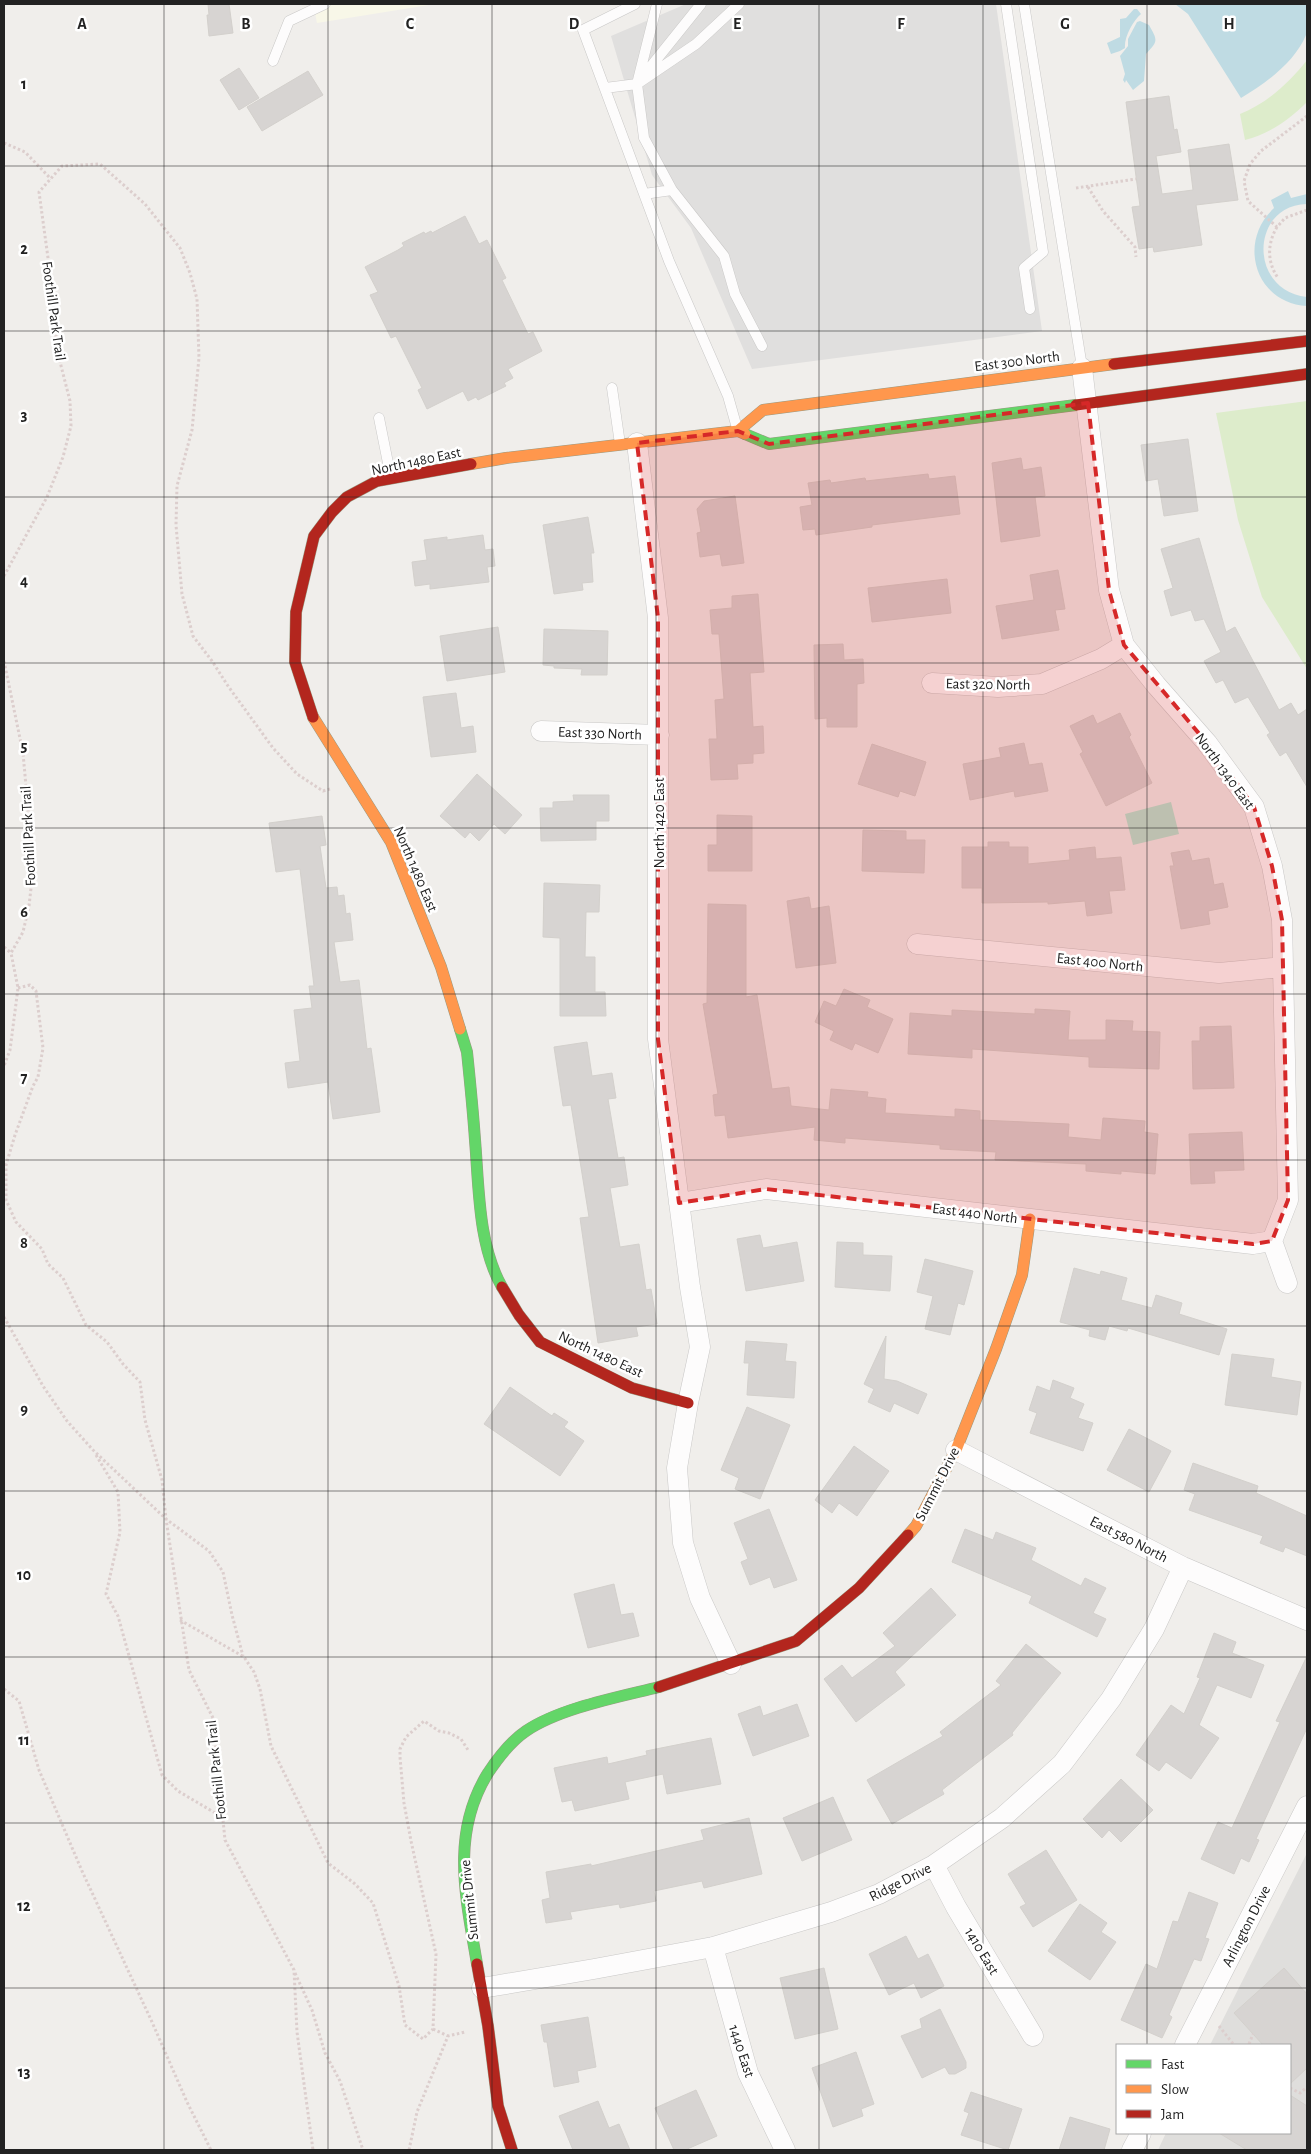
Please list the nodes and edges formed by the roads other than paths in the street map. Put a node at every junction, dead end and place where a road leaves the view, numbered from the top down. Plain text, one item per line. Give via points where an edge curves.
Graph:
1 (325, 4) edge
2 (634, 4) edge
3 (657, 4) edge
4 (701, 4) edge
5 (739, 4) edge
6 (1006, 4) edge
7 (1024, 4) edge
8 (273, 61) dead end
9 (637, 84) junction
10 (605, 88) junction
11 (672, 190) junction
12 (644, 194) junction
13 (1030, 309) dead end
14 (1307, 341) edge
15 (762, 346) dead end
16 (1082, 368) junction
17 (1307, 374) edge
18 (612, 388) dead end
19 (1088, 403) junction
20 (379, 418) dead end
21 (738, 431) junction
22 (629, 444) junction
23 (391, 478) junction
24 (1124, 645) junction
25 (932, 683) dead end
26 (541, 731) dead end
27 (659, 735) junction
28 (917, 944) dead end
29 (1283, 967) junction
30 (679, 1203) junction
31 (1030, 1219) junction
32 (1272, 1241) junction
33 (1286, 1283) dead end
34 (688, 1403) junction
35 (956, 1450) junction
36 (1183, 1566) junction
37 (1307, 1620) edge
38 (731, 1664) junction
39 (1307, 1806) edge
40 (934, 1865) junction
41 (713, 1947) junction
42 (482, 1988) junction
43 (1033, 2036) dead end
44 (1187, 2044) edge
45 (1140, 2134) edge
46 (512, 2150) edge
47 (785, 2150) edge
48 (1132, 2150) edge

1 - 8 lane via 289,21
2 - 10 lane via 583,30
3 - 9 lane
4 - 9 lane
5 - 9 lane via 696,44
6 - 13 lane via 1043,252 1024,268
7 - 16 lane
9 - 10 lane
9 - 11 lane via 644,138
10 - 12 lane
11 - 12 lane
11 - 15 lane via 724,256 735,294
12 - 21 lane via 669,261 728,396
14 - 16 street, East 300 North
16 - 19 street, North 1340 East
16 - 21 street, East 300 North via 763,410
17 - 19 street
18 - 22 lane
19 - 21 street via 769,444
19 - 24 street, North 1340 East via 1109,590
20 - 23 lane
21 - 22 street
22 - 23 street, North 1480 East via 506,458
22 - 27 street, North 1420 East via 658,618
23 - 34 street, North 1480 East via 377,481 347,497 314,536 296,612 295,662 310,711 391,842 441,968 467,1052 478,1199 497,1278 540,1342 632,1388
24 - 25 street, East 320 North via 1101,659 1042,684 998,687
24 - 29 street, North 1340 East via 1206,742 1254,807 1272,866 1282,920
26 - 27 street, East 330 North
27 - 30 street, North 1420 East via 658,1039
28 - 29 street, East 400 North via 1219,973
29 - 32 street, North 1340 East via 1288,1200
30 - 31 street, East 440 North via 766,1189
30 - 34 street via 700,1347
31 - 32 street, East 440 North via 1253,1244
31 - 35 street, Summit Drive via 1022,1275
32 - 33 street
34 - 38 street via 677,1468 683,1543 700,1598
35 - 36 street, East 580 North
35 - 38 street, Summit Drive via 916,1526 859,1588 796,1641
36 - 37 street, East 580 North
36 - 40 street, Ridge Drive via 1154,1629 1111,1699 1062,1764 1002,1818
38 - 42 street, Summit Drive via 559,1715 526,1731 498,1758 477,1791 468,1816 463,1867
39 - 44 street, Arlington Drive
40 - 41 street, Ridge Drive via 879,1894 831,1912
40 - 43 street, 1410 East
41 - 42 street, Ridge Drive
41 - 47 street, 1440 East via 748,2073
42 - 46 street, Summit Drive via 498,2106
45 - 48 street

